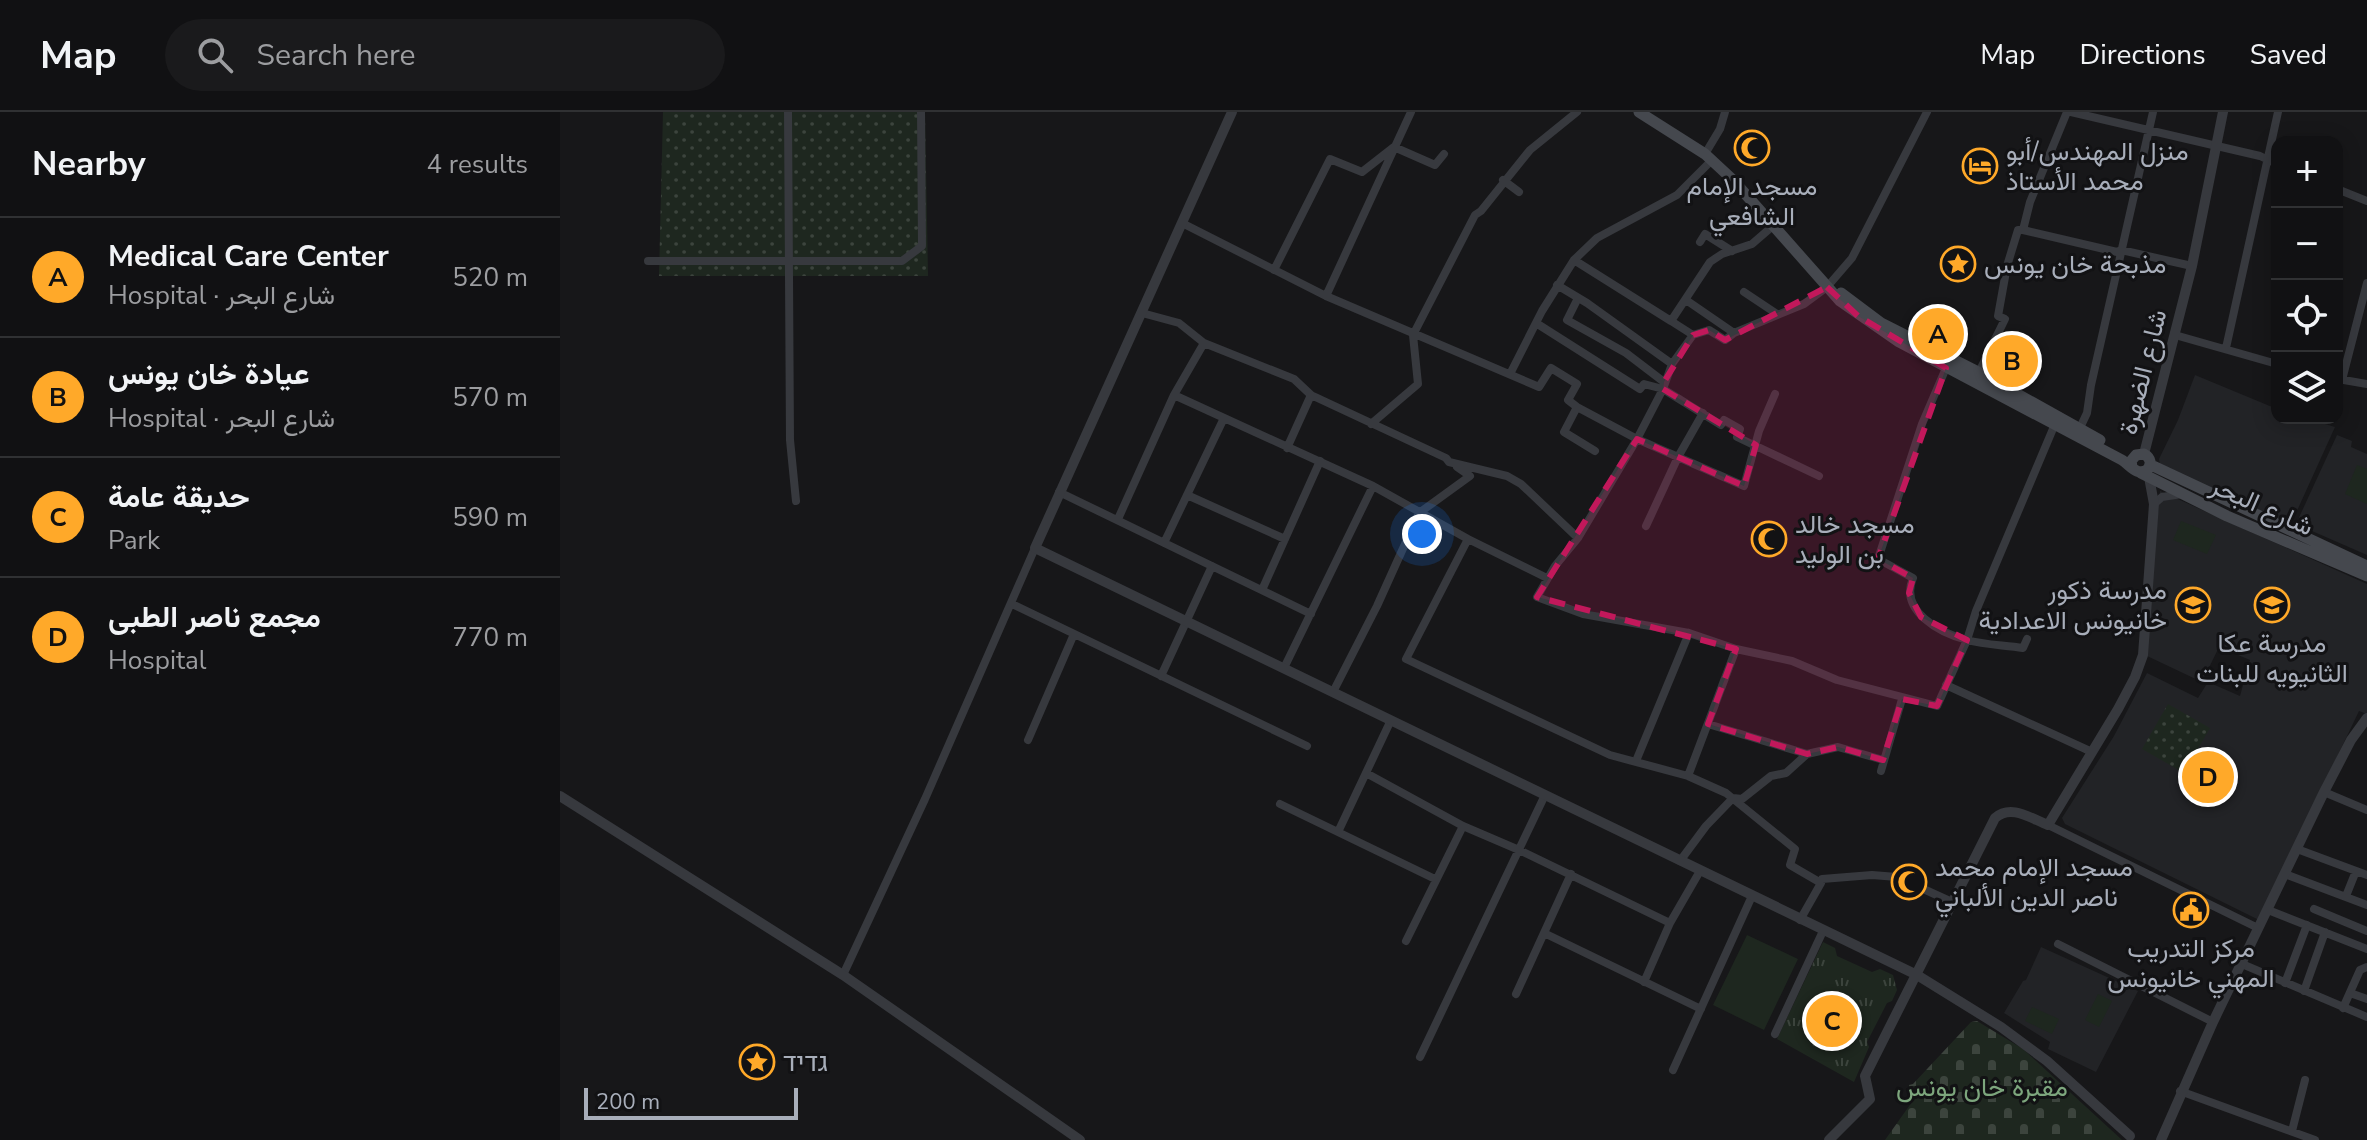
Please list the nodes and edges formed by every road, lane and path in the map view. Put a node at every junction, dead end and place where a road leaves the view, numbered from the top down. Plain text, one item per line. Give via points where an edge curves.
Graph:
1 (788, 112) edge
2 (921, 112) edge
3 (1232, 112) edge
4 (1411, 112) edge
5 (1577, 112) edge
6 (1639, 112) edge
7 (1725, 112) edge
8 (1927, 112) edge
9 (2069, 112) edge
10 (2153, 112) edge
11 (2223, 112) edge
12 (2278, 112) edge
13 (2149, 130) junction
14 (2217, 146) junction
15 (1394, 147) junction
16 (1444, 154) dead end
17 (1708, 157) junction
18 (2268, 158) junction
19 (2271, 160) edge
20 (1503, 180) junction
21 (2343, 191) edge
22 (1519, 192) dead end
23 (2367, 201) edge
24 (1182, 223) junction
25 (1774, 225) junction
26 (2023, 230) junction
27 (1700, 242) dead end
28 (2121, 250) junction
29 (1732, 251) junction
30 (1574, 260) junction
31 (648, 261) dead end
32 (788, 261) junction
33 (2192, 266) junction
34 (1274, 270) junction
35 (2367, 283) edge
36 (1557, 285) junction
37 (1829, 285) junction
38 (1744, 292) dead end
39 (1326, 296) junction
40 (1578, 298) junction
41 (1686, 300) junction
42 (1142, 313) junction
43 (1777, 314) junction
44 (1671, 321) junction
45 (1536, 323) junction
46 (1734, 333) junction
47 (1413, 335) junction
48 (1693, 335) junction
49 (2175, 335) junction
50 (1204, 343) junction
51 (2226, 348) junction
52 (2271, 362) edge
53 (1672, 364) junction
54 (2343, 365) edge
55 (1946, 368) junction
56 (1510, 374) junction
57 (1976, 377) junction
58 (2343, 380) edge
59 (2367, 384) edge
60 (1663, 386) junction
61 (1775, 394) dead end
62 (1174, 395) junction
63 (1311, 395) junction
64 (1577, 407) junction
65 (1703, 413) junction
66 (1224, 418) junction
67 (1371, 424) junction
68 (2055, 424) junction
69 (2078, 432) junction
70 (1637, 439) junction
71 (1756, 445) junction
72 (1287, 448) junction
73 (1595, 451) dead end
74 (1678, 457) junction
75 (1320, 461) junction
76 (1449, 462) junction
77 (2142, 465) junction
78 (1819, 476) dead end
79 (1373, 486) junction
80 (1059, 492) junction
81 (2182, 494) junction
82 (1187, 495) junction
83 (796, 501) dead end
84 (2154, 504) junction
85 (1419, 513) junction
86 (1118, 519) junction
87 (1646, 526) dead end
88 (1578, 538) junction
89 (1285, 539) junction
90 (1468, 539) junction
91 (1164, 543) junction
92 (1035, 548) junction
93 (1212, 566) junction
94 (2367, 566) edge
95 (2367, 576) edge
96 (1547, 578) junction
97 (1262, 590) junction
98 (1012, 604) junction
99 (1311, 614) junction
100 (1186, 620) junction
101 (1689, 633) junction
102 (1074, 634) junction
103 (2027, 639) dead end
104 (1967, 640) junction
105 (1736, 649) junction
106 (1284, 668) junction
107 (1161, 676) junction
108 (1946, 685) junction
109 (1333, 692) junction
110 (1902, 699) junction
111 (1391, 720) junction
112 (2366, 722) edge
113 (1708, 724) junction
114 (1028, 740) dead end
115 (1307, 746) dead end
116 (2092, 752) junction
117 (1807, 754) junction
118 (1883, 760) junction
119 (1636, 761) junction
120 (1881, 771) dead end
121 (1366, 773) junction
122 (1688, 776) junction
123 (2324, 792) junction
124 (1545, 795) junction
125 (560, 796) edge
126 (1733, 798) junction
127 (1280, 804) dead end
128 (2367, 810) edge
129 (2048, 825) junction
130 (1463, 826) junction
131 (1338, 832) junction
132 (2297, 849) junction
133 (1519, 850) junction
134 (1680, 861) junction
135 (1700, 871) junction
136 (2356, 871) junction
137 (1571, 874) junction
138 (2285, 874) junction
139 (2367, 875) edge
140 (1435, 879) junction
141 (1821, 883) junction
142 (1752, 896) junction
143 (2346, 896) junction
144 (1952, 902) junction
145 (2367, 905) edge
146 (2314, 909) dead end
147 (2268, 910) junction
148 (1800, 920) junction
149 (1670, 923) junction
150 (2307, 925) junction
151 (2258, 928) junction
152 (1823, 931) junction
153 (2367, 931) edge
154 (2325, 932) junction
155 (1544, 933) junction
156 (1406, 941) dead end
157 (2058, 944) dead end
158 (2367, 949) edge
159 (2297, 952) junction
160 (2315, 960) junction
161 (2242, 964) junction
162 (2367, 968) edge
163 (843, 975) junction
164 (1917, 975) junction
165 (1644, 982) junction
166 (2285, 983) junction
167 (2304, 991) junction
168 (2350, 993) junction
169 (1516, 994) dead end
170 (2367, 999) edge
171 (2343, 1008) junction
172 (1701, 1009) junction
173 (2367, 1017) edge
174 (2213, 1022) junction
175 (1775, 1034) dead end
176 (1420, 1057) dead end
177 (1673, 1070) dead end
178 (2305, 1080) dead end
179 (2180, 1091) junction
180 (2292, 1131) junction
181 (2132, 1138) edge
182 (1080, 1140) edge
183 (1829, 1140) edge
184 (2161, 1140) edge
185 (2315, 1140) edge

1 - 32 street
2 - 32 street via 922,246 902,261
3 - 24 street
4 - 15 street
5 - 20 street
6 - 17 main road, شارع البحر
7 - 17 street
8 - 37 street via 1852,258
9 - 13 street
9 - 26 street
10 - 13 street
11 - 14 street, شارع الضهرة
12 - 18 street
13 - 14 street
13 - 28 street
14 - 18 street
14 - 33 street, شارع الضهرة
15 - 16 street via 1435,165
15 - 34 street via 1362,172 1330,159
15 - 39 street
17 - 25 main road, شارع البحر
17 - 30 street via 1677,195 1597,238
18 - 19 street
18 - 51 street
20 - 22 street
20 - 47 street via 1465,230
21 - 23 street
24 - 34 street
24 - 42 street
25 - 29 street via 1752,244
25 - 37 main road, شارع البحر
26 - 28 street
26 - 57 street via 2018,230 2007,266 1998,316 2005,319
27 - 29 street via 1705,234
28 - 33 street
28 - 69 street via 2087,413
29 - 41 street via 1710,262
30 - 36 street
30 - 44 street
31 - 32 street
32 - 83 street
33 - 49 street, شارع الضهرة
34 - 39 street
35 - 54 street
36 - 40 street
36 - 45 street
37 - 43 street via 1804,304
37 - 55 main road, شارع البحر via 1858,316
37 - 57 main road, شارع البحر via 1881,323
38 - 43 street
39 - 47 street
40 - 53 street
40 - 60 street via 1567,320 1626,353
41 - 44 street
41 - 46 street
42 - 50 street via 1179,323
42 - 80 street
43 - 46 street
44 - 48 street
45 - 56 street
45 - 60 street via 1640,389 1644,384
46 - 48 street via 1725,340 1709,330
47 - 56 street
47 - 67 street via 1418,384
48 - 53 street
49 - 51 street
49 - 77 street, شارع الضهرة
50 - 62 street
50 - 63 street via 1294,379
51 - 52 street
53 - 60 street
55 - 57 main road, شارع البحر
55 - 104 street via 1878,559 1913,578 1909,593 1921,617
56 - 64 street via 1539,387 1551,368 1577,384 1568,400
57 - 68 main road, شارع البحر
57 - 69 main road, شارع البحر
58 - 59 street
60 - 65 street
60 - 70 street
61 - 71 street
62 - 66 street
62 - 86 street
63 - 67 street
63 - 72 street
64 - 70 street
64 - 73 street via 1564,432
65 - 71 street via 1740,429 1737,437
65 - 74 street
66 - 72 street
66 - 82 street
67 - 76 street
68 - 69 main road, شارع البحر
68 - 104 street
69 - 77 main road, شارع البحر
70 - 74 street
70 - 88 street
71 - 74 street via 1744,486
71 - 78 street
72 - 75 street
74 - 87 street
75 - 79 street
75 - 89 street
76 - 85 street via 1470,476
76 - 88 street via 1521,484
77 - 81 main road, شارع البحر
77 - 84 street
77 - 94 main road, شارع البحر
79 - 85 street
79 - 99 street
80 - 86 street
80 - 92 street
81 - 84 street
81 - 95 main road, شارع البحر
82 - 89 street
82 - 91 street
84 - 116 street via 2143,655
85 - 90 street
85 - 109 street
86 - 91 street
88 - 96 street
89 - 97 street
90 - 96 street
90 - 119 street via 1406,659 1610,755
91 - 93 street
92 - 98 street
92 - 100 street
93 - 97 street
93 - 100 street
96 - 101 street via 1537,597 1557,606
97 - 99 street
98 - 102 street
98 - 163 street
99 - 106 street
100 - 106 street
100 - 107 street
101 - 105 street
101 - 119 street
102 - 107 street
102 - 114 street
103 - 104 street via 2023,648
104 - 108 street
105 - 110 street via 1792,661
105 - 113 street
106 - 109 street
107 - 115 street
108 - 110 street via 1937,706
108 - 116 street
109 - 111 street
110 - 118 street
111 - 121 street
111 - 124 street
112 - 123 street
113 - 117 street
113 - 122 street
116 - 129 street
117 - 118 street via 1838,747
117 - 126 street via 1786,773 1771,776 1742,799
118 - 120 street
119 - 122 street
121 - 130 street
121 - 131 street
122 - 126 street
123 - 128 street
123 - 132 street
124 - 133 street
124 - 134 street
125 - 163 street
126 - 134 street
126 - 141 street via 1795,849 1790,865
127 - 131 street
129 - 144 street via 2002,812
129 - 151 street
130 - 133 street
130 - 140 street
131 - 140 street
132 - 136 street
132 - 138 street
133 - 137 street
133 - 176 street
134 - 135 street
135 - 142 street
135 - 149 street
136 - 139 street
136 - 143 street
137 - 149 street
137 - 155 street
138 - 143 street
138 - 147 street
140 - 156 street
141 - 144 street via 1897,877
141 - 148 street
142 - 148 street
142 - 172 street
143 - 145 street
144 - 164 street
146 - 153 street
147 - 150 street
147 - 151 street
148 - 152 street
149 - 165 street
150 - 154 street
150 - 159 street
151 - 161 street
152 - 164 street
152 - 175 street
154 - 158 street
154 - 160 street
155 - 165 street
155 - 169 street
157 - 174 street
159 - 160 street
159 - 166 street
160 - 167 street
161 - 166 street
161 - 174 street
162 - 168 street via 2360,970
163 - 182 street
164 - 181 street via 2047,1061
164 - 183 street via 1865,1076 1870,1099
165 - 172 street
166 - 167 street
167 - 171 street
168 - 170 street
168 - 171 street
171 - 173 street
172 - 177 street
174 - 179 street
178 - 180 street
179 - 180 street
179 - 184 street
180 - 185 street

